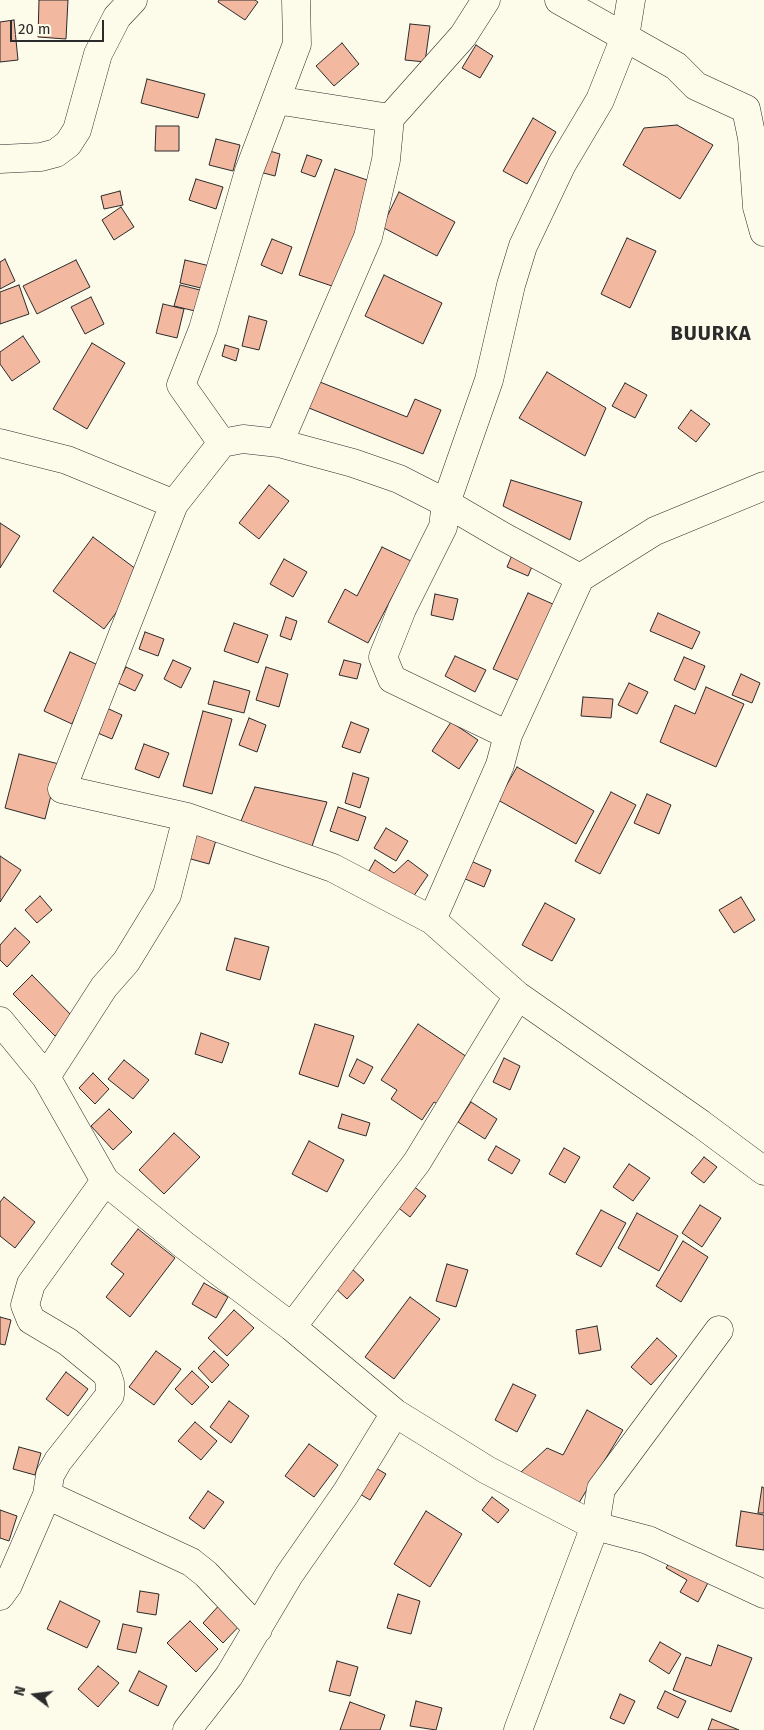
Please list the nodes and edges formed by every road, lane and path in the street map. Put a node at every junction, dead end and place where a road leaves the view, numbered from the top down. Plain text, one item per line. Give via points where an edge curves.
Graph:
1 (133, 0) edge
2 (296, 0) edge
3 (486, 0) edge
4 (559, 0) edge
5 (630, 0) edge
6 (625, 37) junction
7 (276, 100) junction
8 (390, 118) junction
9 (0, 159) edge
10 (764, 232) edge
11 (0, 443) edge
12 (222, 443) junction
13 (279, 443) junction
14 (764, 486) edge
15 (446, 502) junction
16 (174, 504) junction
17 (580, 578) junction
18 (508, 735) junction
19 (187, 817) junction
20 (432, 920) junction
21 (518, 996) junction
22 (0, 1020) edge
23 (46, 1077) junction
24 (764, 1171) edge
25 (106, 1181) junction
26 (292, 1327) junction
27 (718, 1330) dead end
28 (394, 1413) junction
29 (47, 1495) junction
30 (595, 1526) junction
31 (764, 1594) edge
32 (0, 1596) edge
33 (258, 1629) junction
34 (187, 1730) edge
35 (518, 1730) edge

1 - 9 street via 117,17 98,54 77,130 68,144 56,153 41,157
2 - 7 street via 297,44
3 - 8 street via 463,36
4 - 6 street
5 - 6 street
6 - 10 street via 676,66 696,86 746,108 752,138 757,207
6 - 15 street via 600,100 562,164 523,246 489,380
7 - 8 street
7 - 12 street via 249,171 203,329 181,385
8 - 13 street via 386,160 368,237
11 - 16 street via 67,460
12 - 13 street via 243,439
12 - 16 street
13 - 15 street via 399,479
14 - 17 street via 655,531
15 - 17 street
15 - 18 street via 443,527 402,609 384,657 392,679
16 - 19 street via 62,788
17 - 18 street
18 - 20 street via 500,765
19 - 20 street via 333,868
19 - 23 street via 167,895 126,962 104,987
20 - 21 street
21 - 24 street
21 - 26 street via 417,1162
22 - 23 street
23 - 25 street
25 - 26 street
25 - 29 street via 31,1284 25,1305 31,1320 68,1342 107,1374 110,1383 110,1395 50,1475
26 - 28 street
27 - 30 street via 601,1490
28 - 30 street via 487,1470
28 - 33 street via 346,1493 289,1575
29 - 32 street via 8,1585
29 - 33 street via 191,1562
30 - 31 street via 648,1540
30 - 35 street
33 - 34 street

